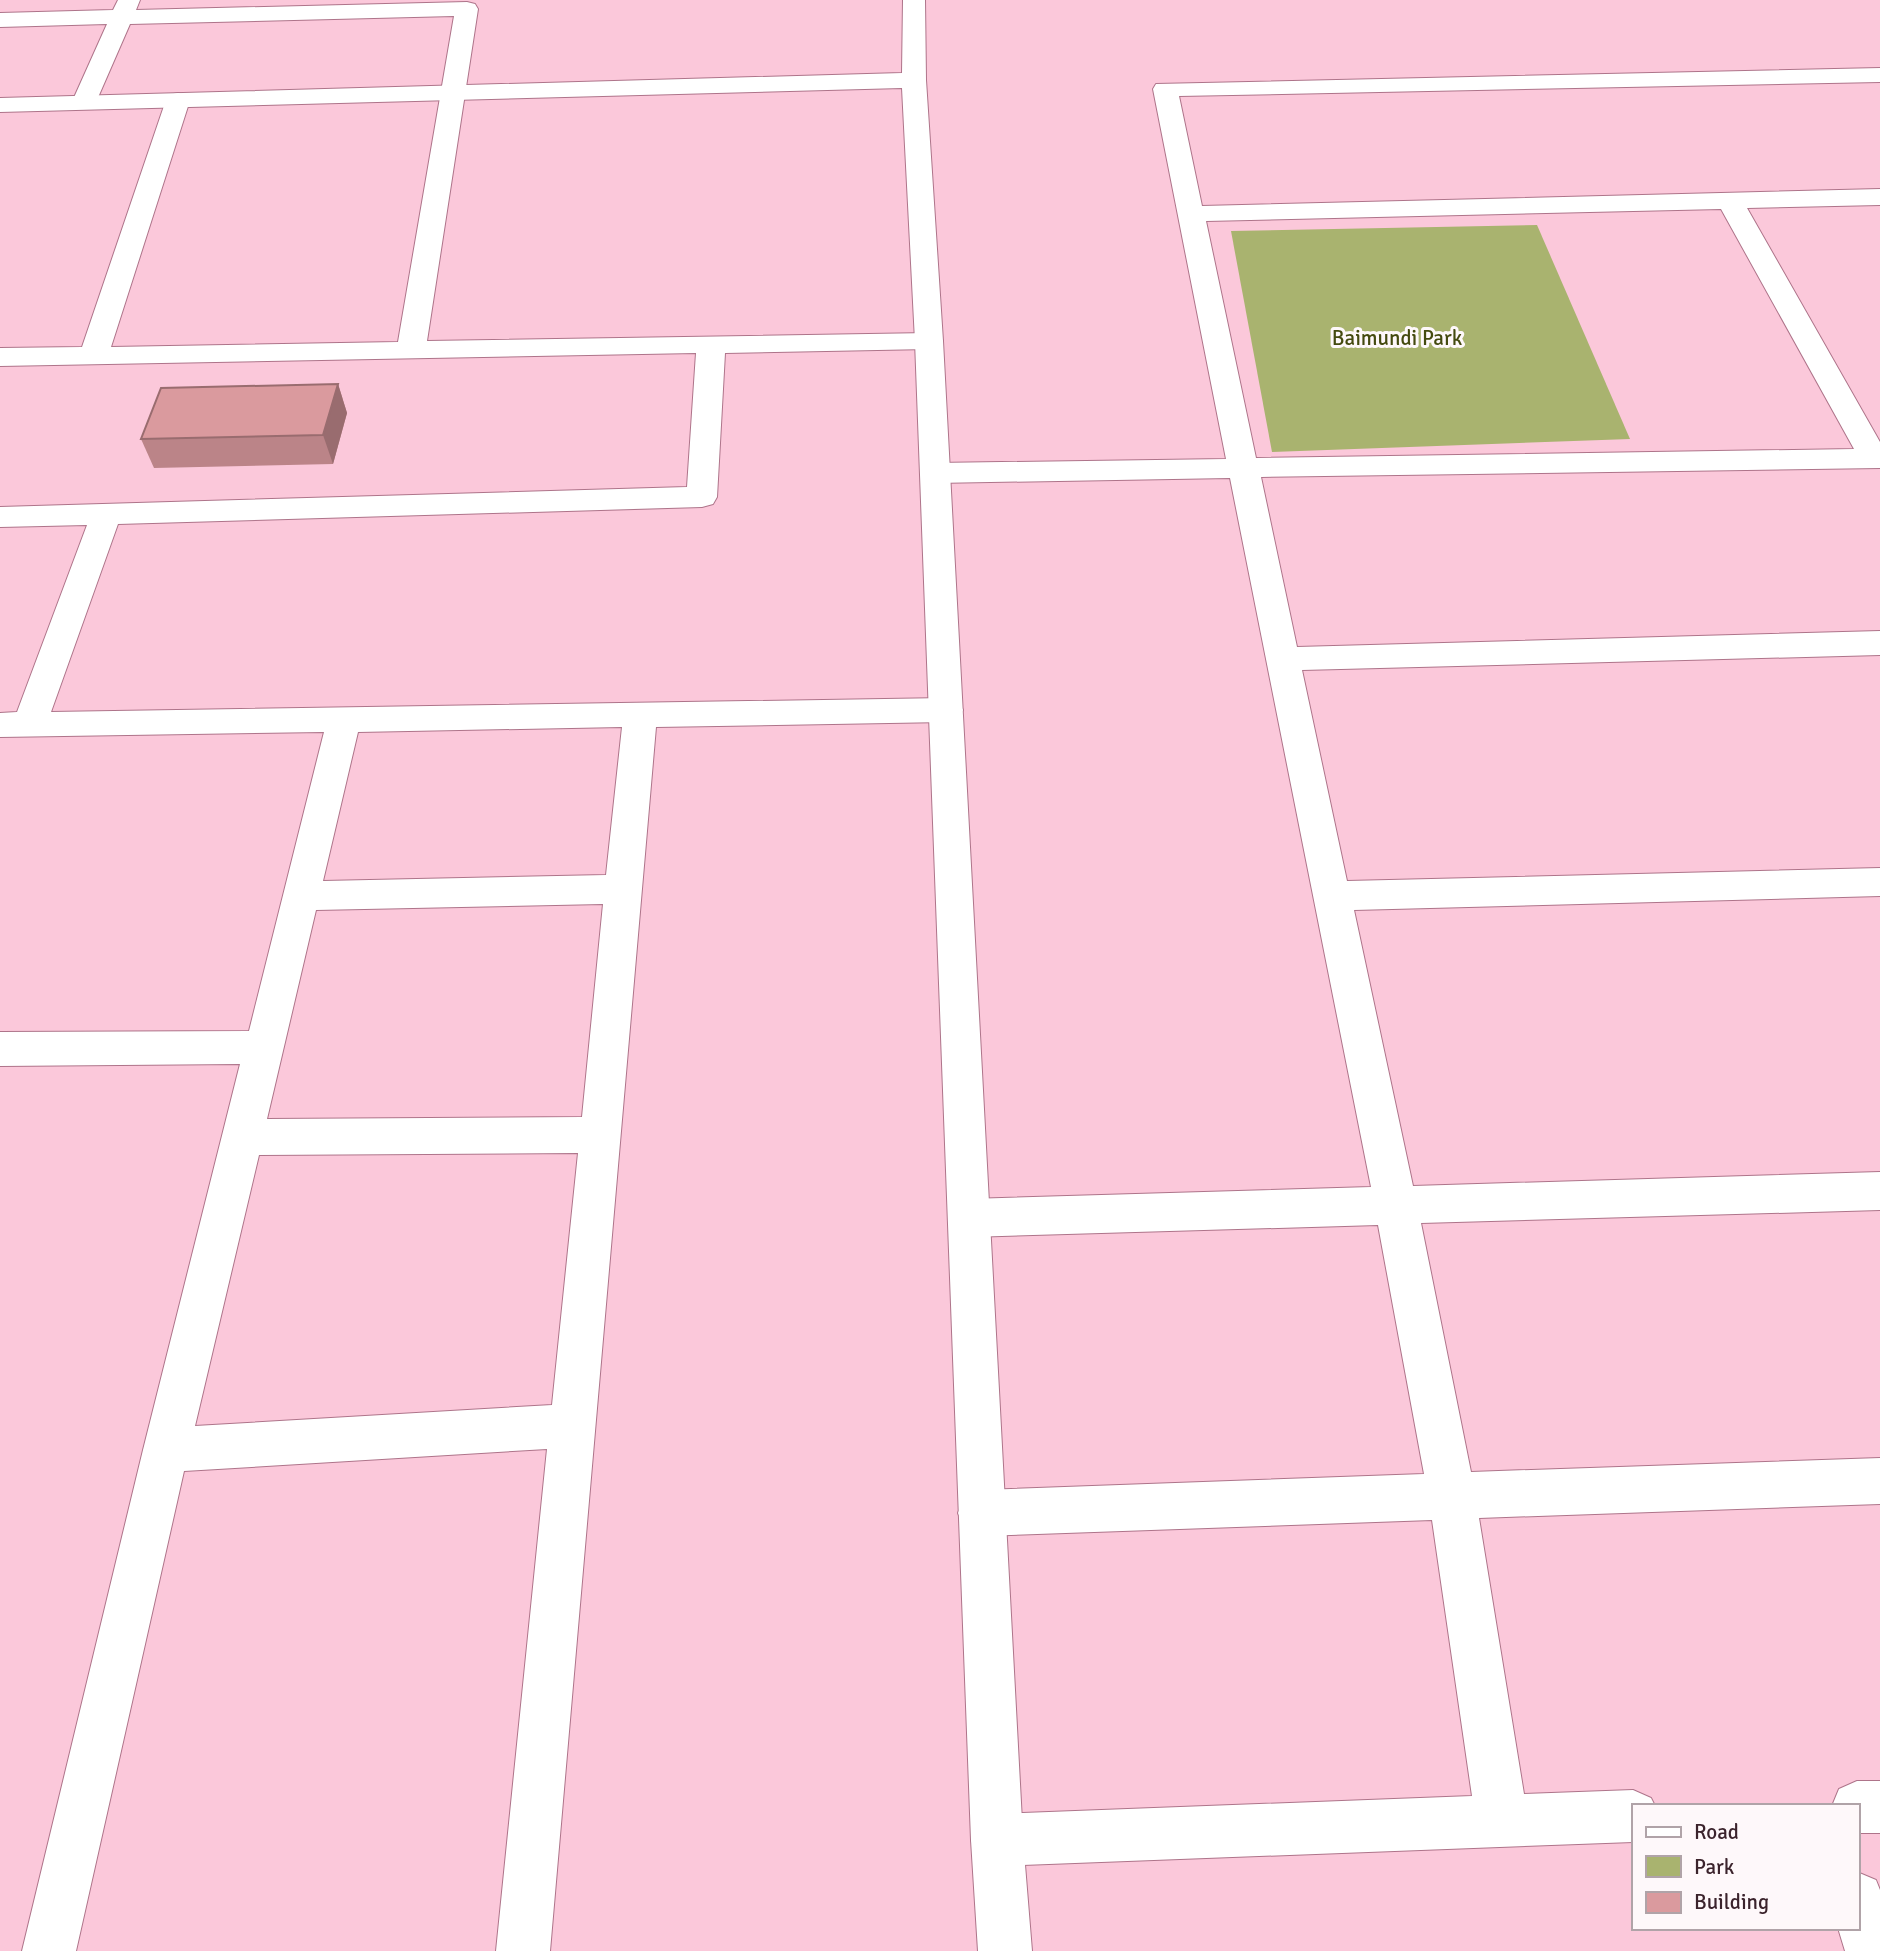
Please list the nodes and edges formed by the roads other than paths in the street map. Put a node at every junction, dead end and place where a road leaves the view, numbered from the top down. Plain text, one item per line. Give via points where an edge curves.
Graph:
1 (914, 0) edge
2 (469, 4) edge
3 (126, 9) edge
4 (0, 20) edge
5 (1880, 75) edge
6 (914, 80) junction
7 (454, 92) junction
8 (178, 100) junction
9 (84, 102) junction
10 (0, 104) edge
11 (1880, 197) edge
12 (1730, 201) junction
13 (1191, 214) junction
14 (929, 341) junction
15 (711, 344) junction
16 (411, 350) junction
17 (94, 355) junction
18 (0, 356) edge
19 (1877, 458) edge
20 (1243, 468) junction
21 (935, 473) junction
22 (106, 514) junction
23 (0, 517) edge
24 (1880, 643) edge
25 (1283, 659) junction
26 (946, 710) junction
27 (640, 715) junction
28 (344, 720) junction
29 (15, 725) edge
30 (1880, 882) edge
31 (622, 889) junction
32 (301, 896) junction
33 (1332, 896) junction
34 (264, 1047) junction
35 (0, 1049) edge
36 (599, 1135) junction
37 (242, 1137) junction
38 (1880, 1191) edge
39 (1396, 1206) junction
40 (969, 1218) junction
41 (570, 1426) junction
42 (166, 1450) junction
43 (1880, 1481) edge
44 (1452, 1496) junction
45 (982, 1513) junction
46 (1859, 1807) edge
47 (1880, 1807) edge
48 (1632, 1816) edge
49 (1502, 1821) junction
50 (997, 1840) junction
51 (1859, 1906) edge
52 (49, 1951) edge
53 (523, 1951) edge
54 (1005, 1951) edge
55 (1872, 1951) edge

1 - 6 street
2 - 3 street
2 - 7 street
3 - 4 street
3 - 9 street
5 - 13 street via 1165,89
6 - 7 street
6 - 14 street
7 - 8 street
7 - 16 street
8 - 9 street
8 - 17 street
9 - 10 street
11 - 12 street
12 - 13 street
12 - 19 street
13 - 20 street
14 - 15 street
14 - 21 street
15 - 16 street
15 - 22 street via 702,497
16 - 17 street
17 - 18 street
19 - 20 street
20 - 21 street
20 - 25 street
21 - 26 street
22 - 23 street
22 - 29 street
24 - 25 street
25 - 33 street
26 - 27 street
26 - 40 street
27 - 28 street
27 - 31 street
28 - 29 street
28 - 32 street
30 - 33 street
31 - 32 street
31 - 36 street
32 - 34 street
33 - 39 street
34 - 35 street
34 - 37 street
36 - 37 street
36 - 41 street
37 - 42 street
38 - 39 street
39 - 40 street
39 - 44 street
40 - 45 street
41 - 42 street
41 - 53 street
42 - 52 street
43 - 44 street
44 - 45 street
44 - 49 street
45 - 50 street
46 - 47 street
48 - 49 street
49 - 50 street
50 - 54 street
51 - 55 street

